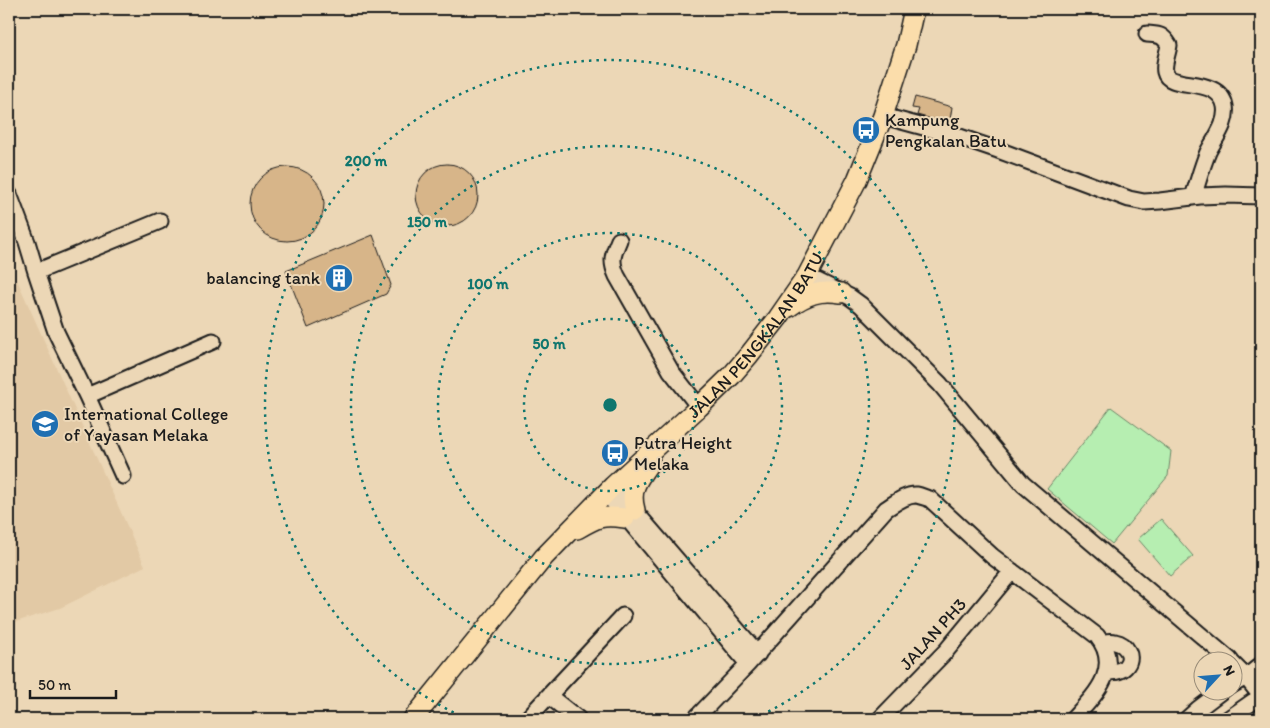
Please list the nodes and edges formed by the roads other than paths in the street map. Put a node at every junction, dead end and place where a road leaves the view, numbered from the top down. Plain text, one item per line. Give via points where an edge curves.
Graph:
1 (914, 9) edge
2 (1146, 34) dead end
3 (884, 116) junction
4 (9, 194) edge
5 (1261, 196) edge
6 (1193, 197) junction
7 (160, 221) dead end
8 (619, 240) dead end
9 (36, 272) junction
10 (807, 276) junction
11 (841, 292) junction
12 (778, 318) junction
13 (213, 341) dead end
14 (87, 396) junction
15 (699, 407) junction
16 (669, 434) junction
17 (123, 476) dead end
18 (609, 489) junction
19 (630, 514) junction
20 (563, 537) junction
21 (1012, 571) junction
22 (623, 616) dead end
23 (1103, 642) junction
24 (1217, 650) edge
25 (753, 659) junction
26 (1261, 665) edge
27 (1106, 672) junction
28 (1242, 679) edge
29 (1242, 683) edge
30 (549, 696) junction
31 (1261, 696) edge
32 (1210, 700) edge
33 (413, 719) edge
34 (527, 719) edge
35 (578, 719) edge
36 (695, 719) edge
37 (880, 719) edge
38 (1073, 719) edge
39 (1187, 719) edge
40 (1228, 719) edge

1 - 3 main road, JALAN PENGKALAN BATU
2 - 6 street via 1161,35 1169,45 1164,68 1169,79 1210,88 1218,93 1225,106 1222,125 1208,152
3 - 6 street via 957,136 1129,199 1144,202
3 - 10 main road, JALAN PENGKALAN BATU via 857,180
4 - 9 street
5 - 6 street via 1226,194
7 - 9 street
8 - 15 street via 612,262 616,276 667,364
9 - 14 street via 56,332
10 - 11 street
10 - 12 main road, JALAN PENGKALAN BATU
11 - 12 main road via 811,294
11 - 24 street via 861,304 940,384 1023,484
12 - 15 main road, JALAN PENGKALAN BATU via 731,376
13 - 14 street
14 - 17 street
15 - 16 main road, JALAN PENGKALAN BATU
16 - 18 main road, JALAN PENGKALAN BATU
16 - 19 main road via 636,482
18 - 19 street
18 - 20 main road, JALAN PENGKALAN BATU
19 - 20 main road via 597,518
19 - 25 street
20 - 33 main road, JALAN PENGKALAN BATU
21 - 23 street
21 - 25 street via 930,499 908,496 886,509
21 - 37 street, JALAN PH3 via 946,651
22 - 30 street
23 - 27 street via 1108,655
23 - 27 street via 1114,641 1129,653 1125,668
25 - 36 street
26 - 28 street
27 - 38 street via 1089,702
29 - 31 street
30 - 34 street
30 - 35 street
31 - 40 street
32 - 39 street

